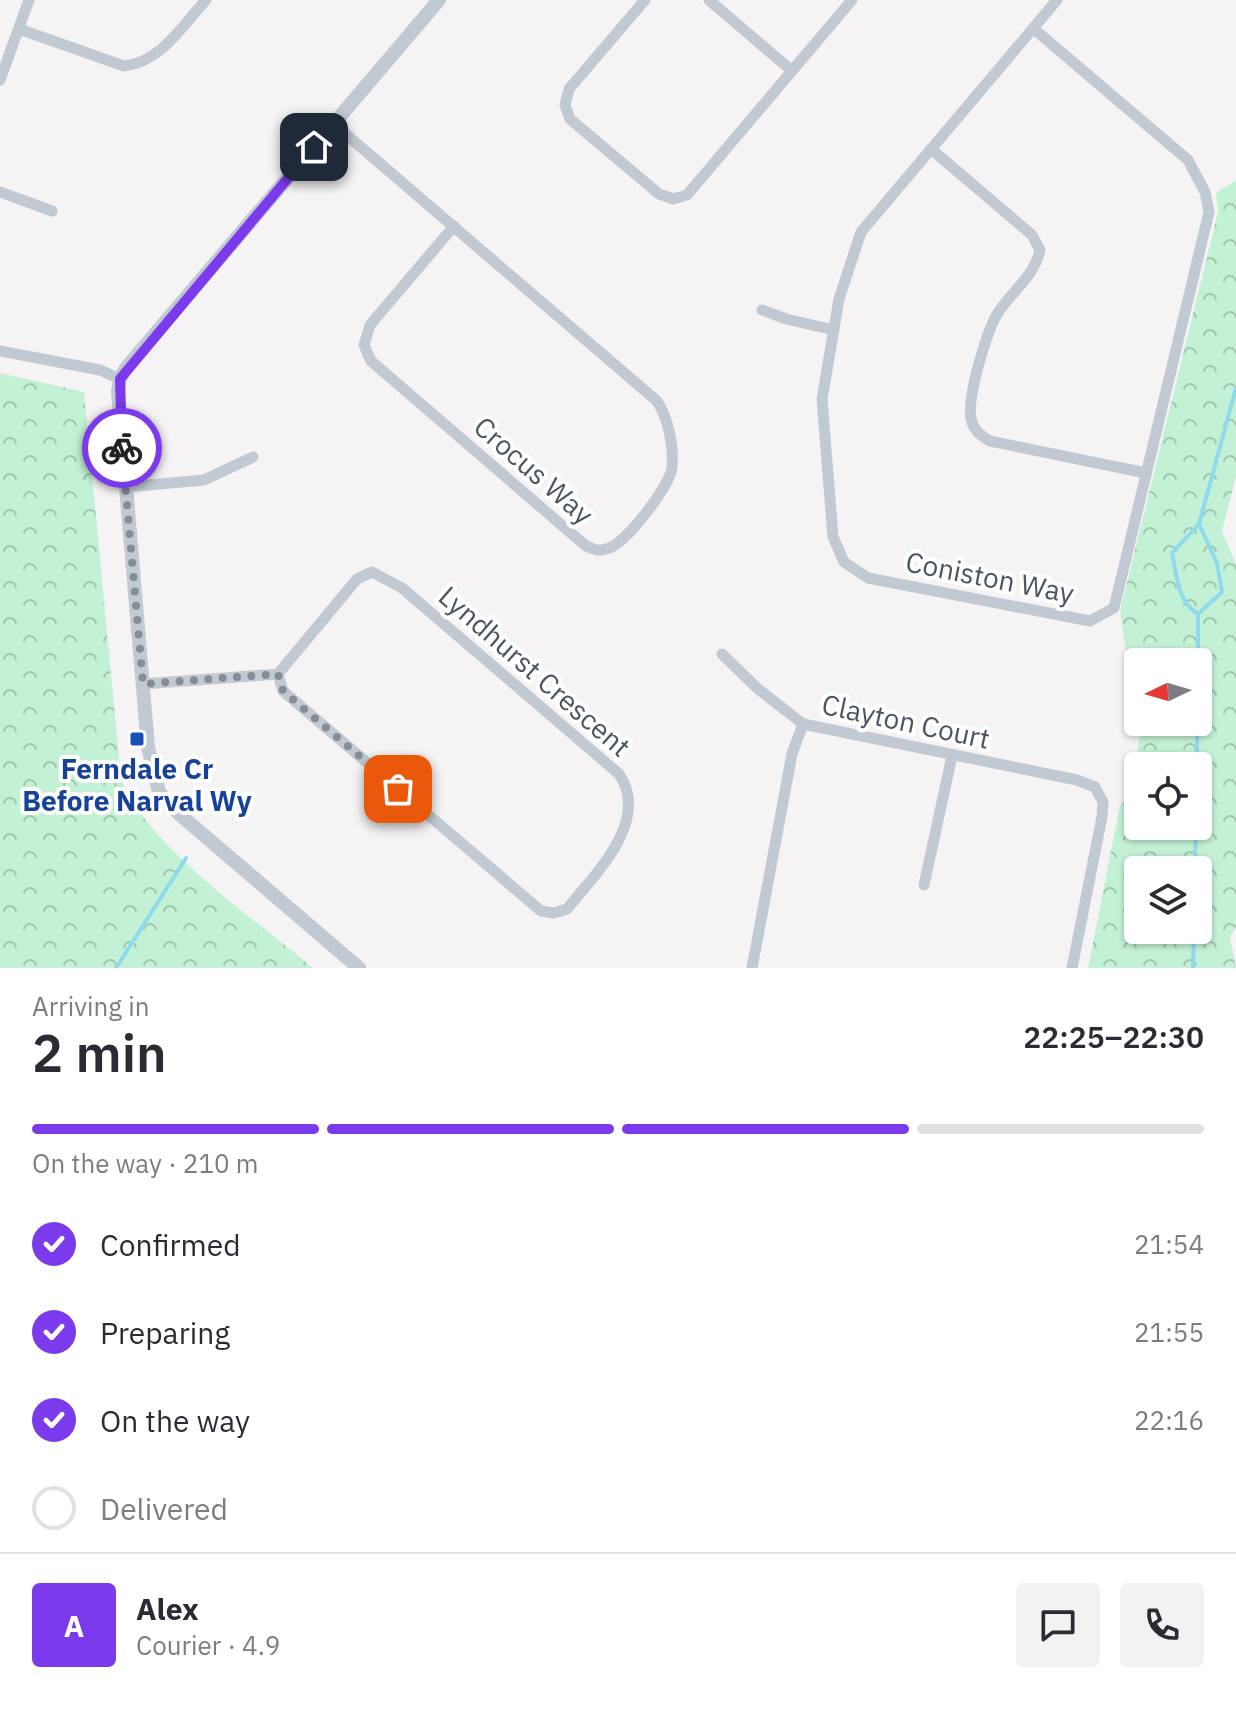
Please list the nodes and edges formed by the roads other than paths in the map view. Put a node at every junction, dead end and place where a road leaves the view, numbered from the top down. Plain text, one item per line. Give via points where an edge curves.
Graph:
1 (29, 0) edge
2 (206, 0) edge
3 (439, 0) edge
4 (645, 0) edge
5 (709, 0) edge
6 (852, 0) edge
7 (1057, 0) edge
8 (19, 29) junction
9 (1034, 29) junction
10 (791, 70) junction
11 (0, 80) edge
12 (334, 124) junction
13 (931, 149) junction
14 (0, 192) edge
15 (52, 211) dead end
16 (454, 226) junction
17 (762, 310) dead end
18 (834, 330) junction
19 (0, 351) edge
20 (120, 379) junction
21 (253, 457) dead end
22 (1146, 473) junction
23 (126, 487) junction
24 (722, 654) dead end
25 (278, 674) junction
26 (143, 684) junction
27 (803, 724) junction
28 (952, 756) junction
29 (924, 885) dead end
30 (359, 968) edge
31 (752, 968) edge
32 (1072, 968) edge

1 - 8 street
2 - 8 street via 154,57 140,64 124,66
3 - 12 street
4 - 10 street via 569,89 565,105 570,119 659,194 673,199 687,195
5 - 10 street
6 - 10 street
7 - 9 street, Coniston Way
8 - 11 street
9 - 13 street, Coniston Way
9 - 22 street, Coniston Way via 1188,160 1205,192 1205,233
12 - 16 street, Crocus Way
12 - 20 street
13 - 18 street, Coniston Way via 861,232
13 - 22 street via 1032,235 1040,250 1036,267 999,312 982,349 970,416 977,433 990,441
14 - 15 street
16 - 16 street, Crocus Way via 663,410 672,468 666,487 611,548 597,551 586,546 371,361 364,345 370,325
17 - 18 street
18 - 22 street, Coniston Way via 822,399 833,537 844,562 868,578 1090,621 1103,617 1114,608
19 - 20 street via 100,370
20 - 23 street
21 - 23 street via 204,480
23 - 26 street
24 - 27 street, Clayton Court
25 - 25 street, Lyndhurst Crescent via 357,579 372,572 402,588 619,774 628,801 619,840 567,909 541,911 283,691
25 - 26 street
26 - 30 street via 152,769 167,803
27 - 28 street, Clayton Court
27 - 31 street via 792,754
28 - 29 street
28 - 32 street, Clayton Court via 1077,780 1100,793 1102,817

